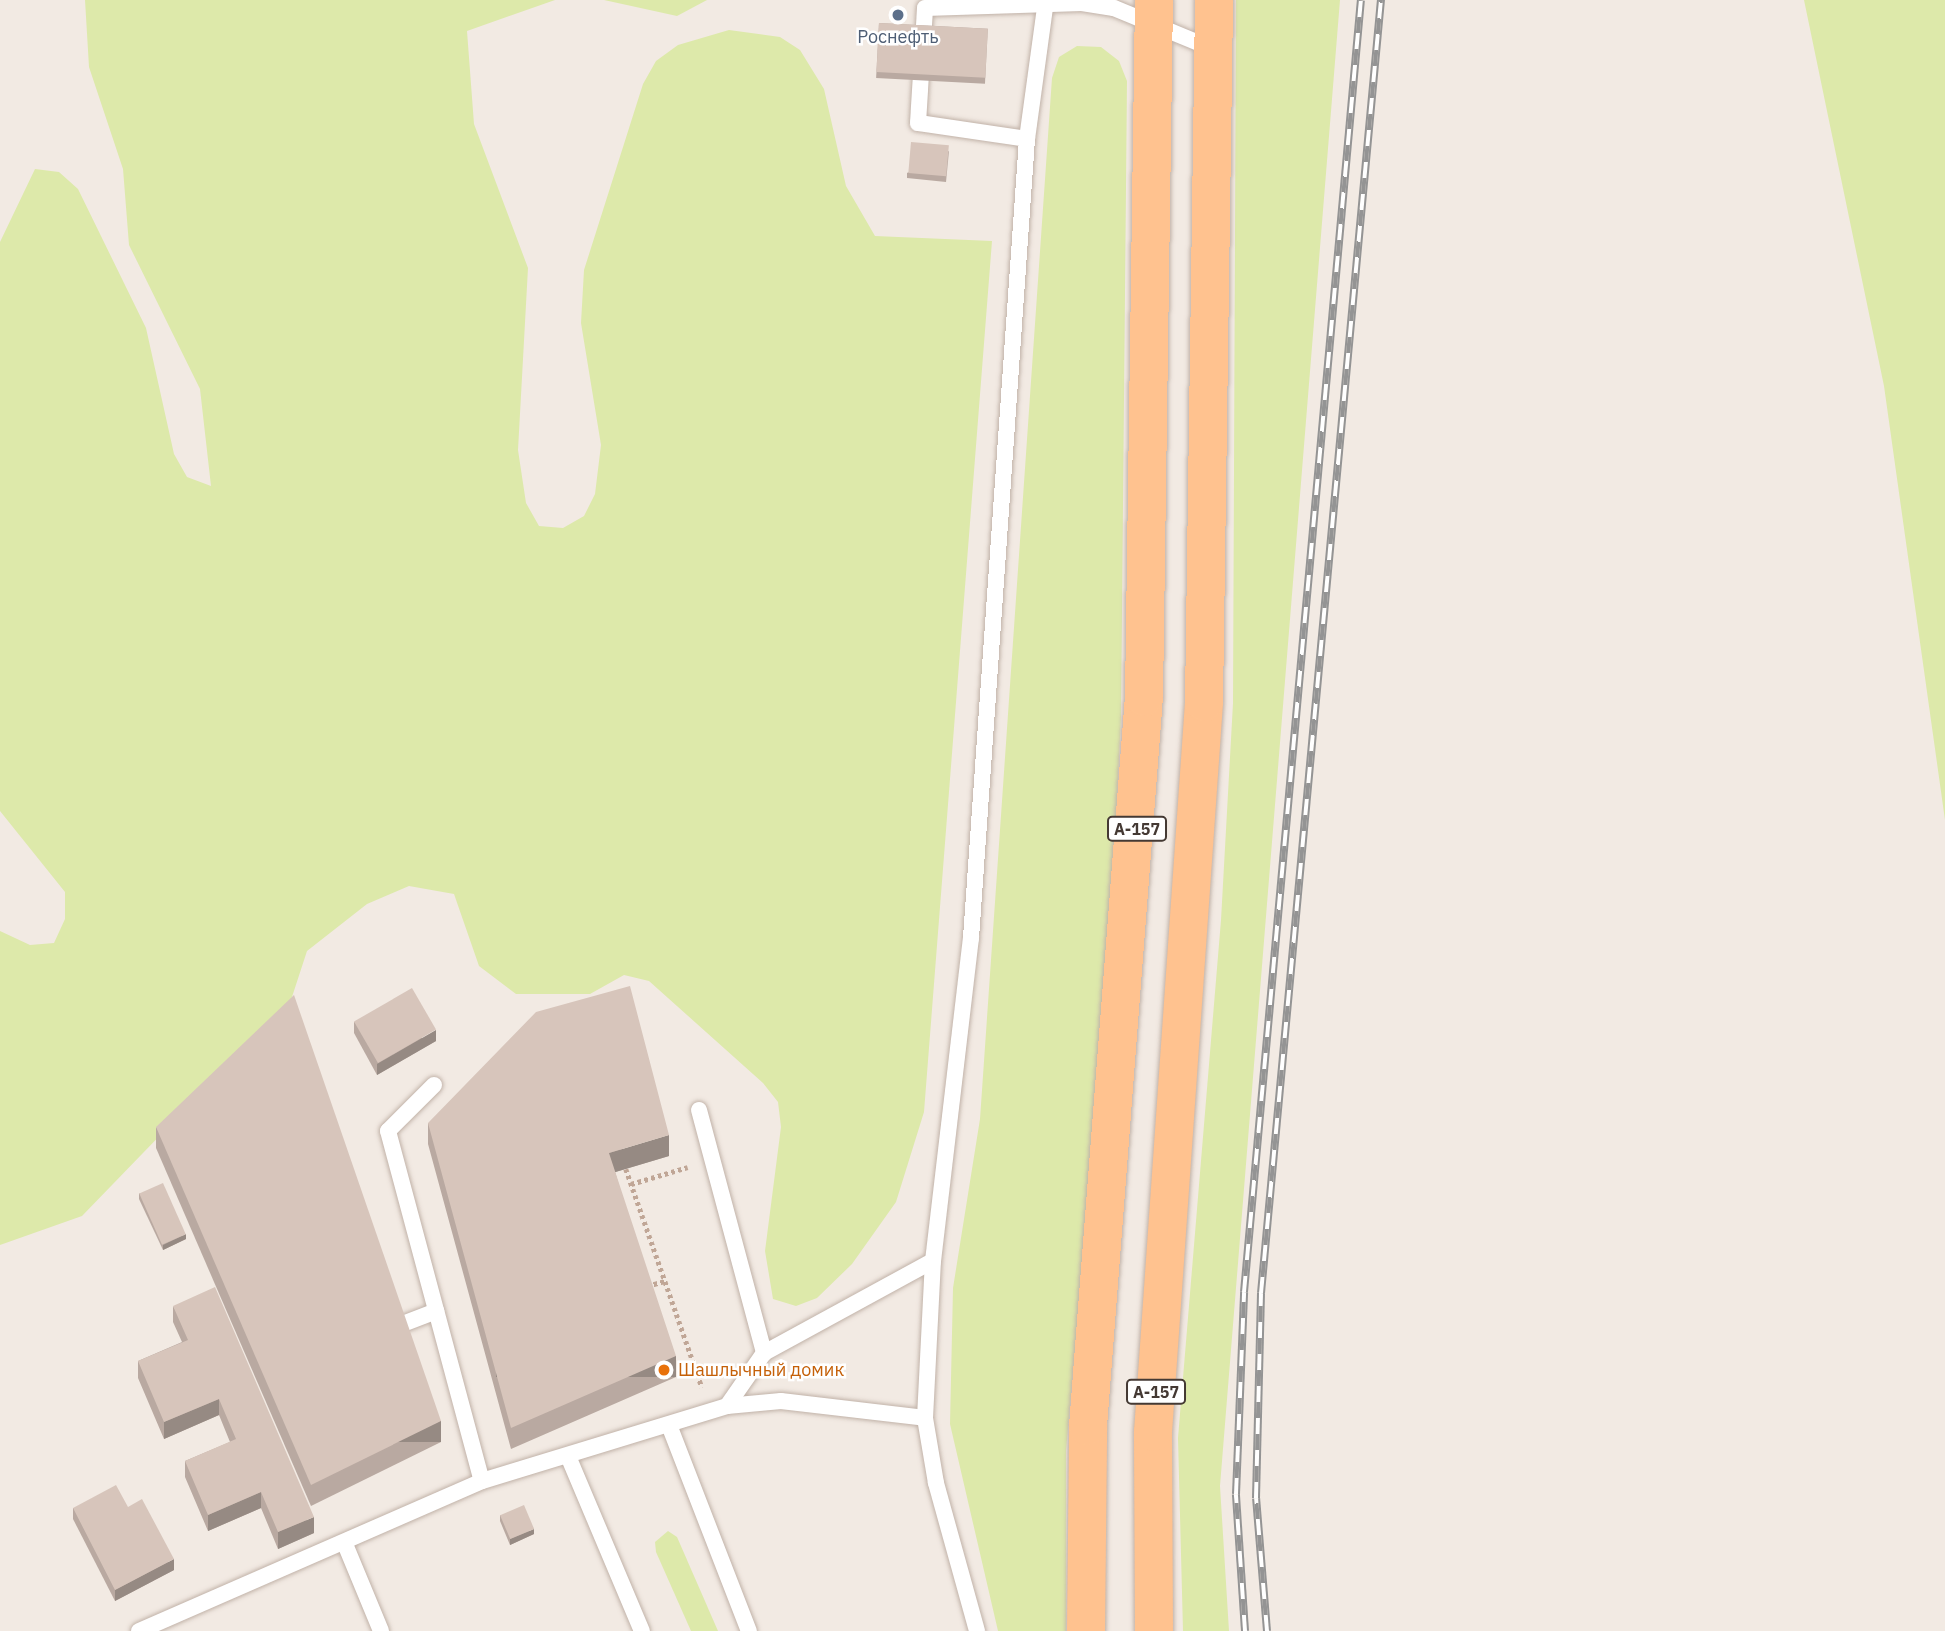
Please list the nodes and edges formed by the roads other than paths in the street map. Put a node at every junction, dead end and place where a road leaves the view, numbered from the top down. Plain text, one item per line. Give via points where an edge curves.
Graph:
1 (1214, 0) edge
2 (1046, 1) edge
3 (1154, 12) edge
4 (1215, 50) junction
5 (1027, 139) junction
6 (435, 1085) dead end
7 (699, 1110) dead end
8 (933, 1261) junction
9 (436, 1311) junction
10 (400, 1325) edge
11 (764, 1353) junction
12 (727, 1406) junction
13 (925, 1418) junction
14 (669, 1424) junction
15 (568, 1457) junction
16 (482, 1481) junction
17 (345, 1544) junction
18 (139, 1631) edge
19 (381, 1631) edge
20 (642, 1631) edge
21 (749, 1631) edge
22 (977, 1631) edge
23 (1086, 1631) edge
24 (1154, 1631) edge

1 - 4 main road, А-157
2 - 3 lane
2 - 5 lane
2 - 5 lane via 926,8 918,123
3 - 4 lane
3 - 23 main road, А-157 via 1144,697 1087,1426
4 - 24 main road, А-157 via 1204,702 1153,1432
5 - 8 lane via 971,938
6 - 9 lane via 388,1131
7 - 11 lane
8 - 11 lane
8 - 13 lane
9 - 10 lane
9 - 16 lane
11 - 12 lane
12 - 13 lane via 781,1401
12 - 14 lane
13 - 22 lane via 936,1483
14 - 15 lane
14 - 21 lane
15 - 16 lane
15 - 20 lane
16 - 17 lane
17 - 18 lane
17 - 19 lane

